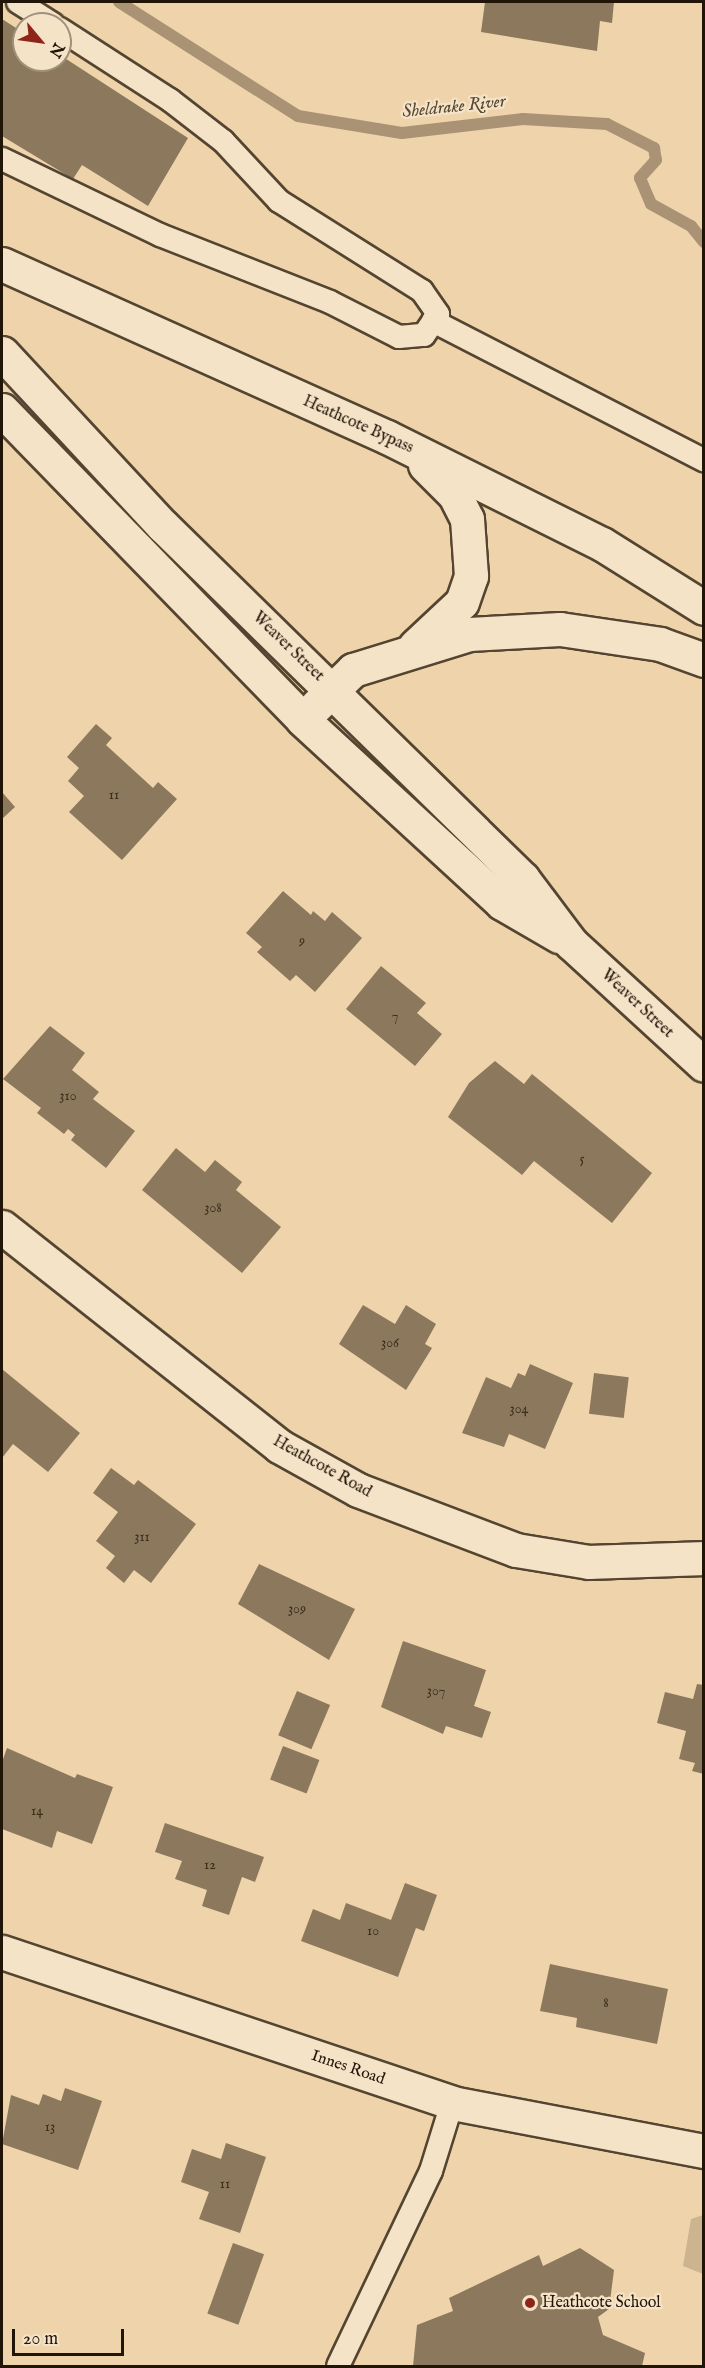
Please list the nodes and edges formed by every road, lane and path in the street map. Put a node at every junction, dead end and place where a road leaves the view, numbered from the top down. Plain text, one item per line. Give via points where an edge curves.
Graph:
1 (18, 2) edge
2 (34, 12) edge
3 (72, 37) edge
4 (2, 159) edge
5 (2, 264) edge
6 (433, 321) junction
7 (2, 353) edge
8 (2, 410) edge
9 (387, 437) junction
10 (704, 460) edge
11 (704, 608) edge
12 (412, 650) junction
13 (704, 660) edge
14 (332, 690) junction
15 (302, 719) junction
16 (572, 943) junction
17 (704, 1065) edge
18 (2, 1227) edge
19 (704, 1558) edge
20 (2, 1952) edge
21 (452, 2103) junction
22 (704, 2151) edge
23 (338, 2367) edge

1 - 2 lane
3 - 6 lane via 223,141 279,201 422,291 438,314
4 - 6 lane via 399,337 424,334
5 - 9 main road, Heathcote Bypass
6 - 10 lane
7 - 14 main road, Weaver Street via 163,526
8 - 15 main road, Weaver Street
9 - 11 main road, Heathcote Bypass via 602,544
9 - 12 main road via 454,494 472,545 471,576 462,602
12 - 13 main road via 469,634 560,629 660,644
12 - 14 main road via 353,670
14 - 15 main road
14 - 16 main road, Weaver Street via 523,879
15 - 16 main road, Weaver Street via 502,903
16 - 17 main road, Weaver Street
18 - 19 main road, Heathcote Road via 279,1446 358,1490 516,1550 589,1562
20 - 21 main road, Innes Road
21 - 22 main road, Innes Road
21 - 23 lane via 431,2171

